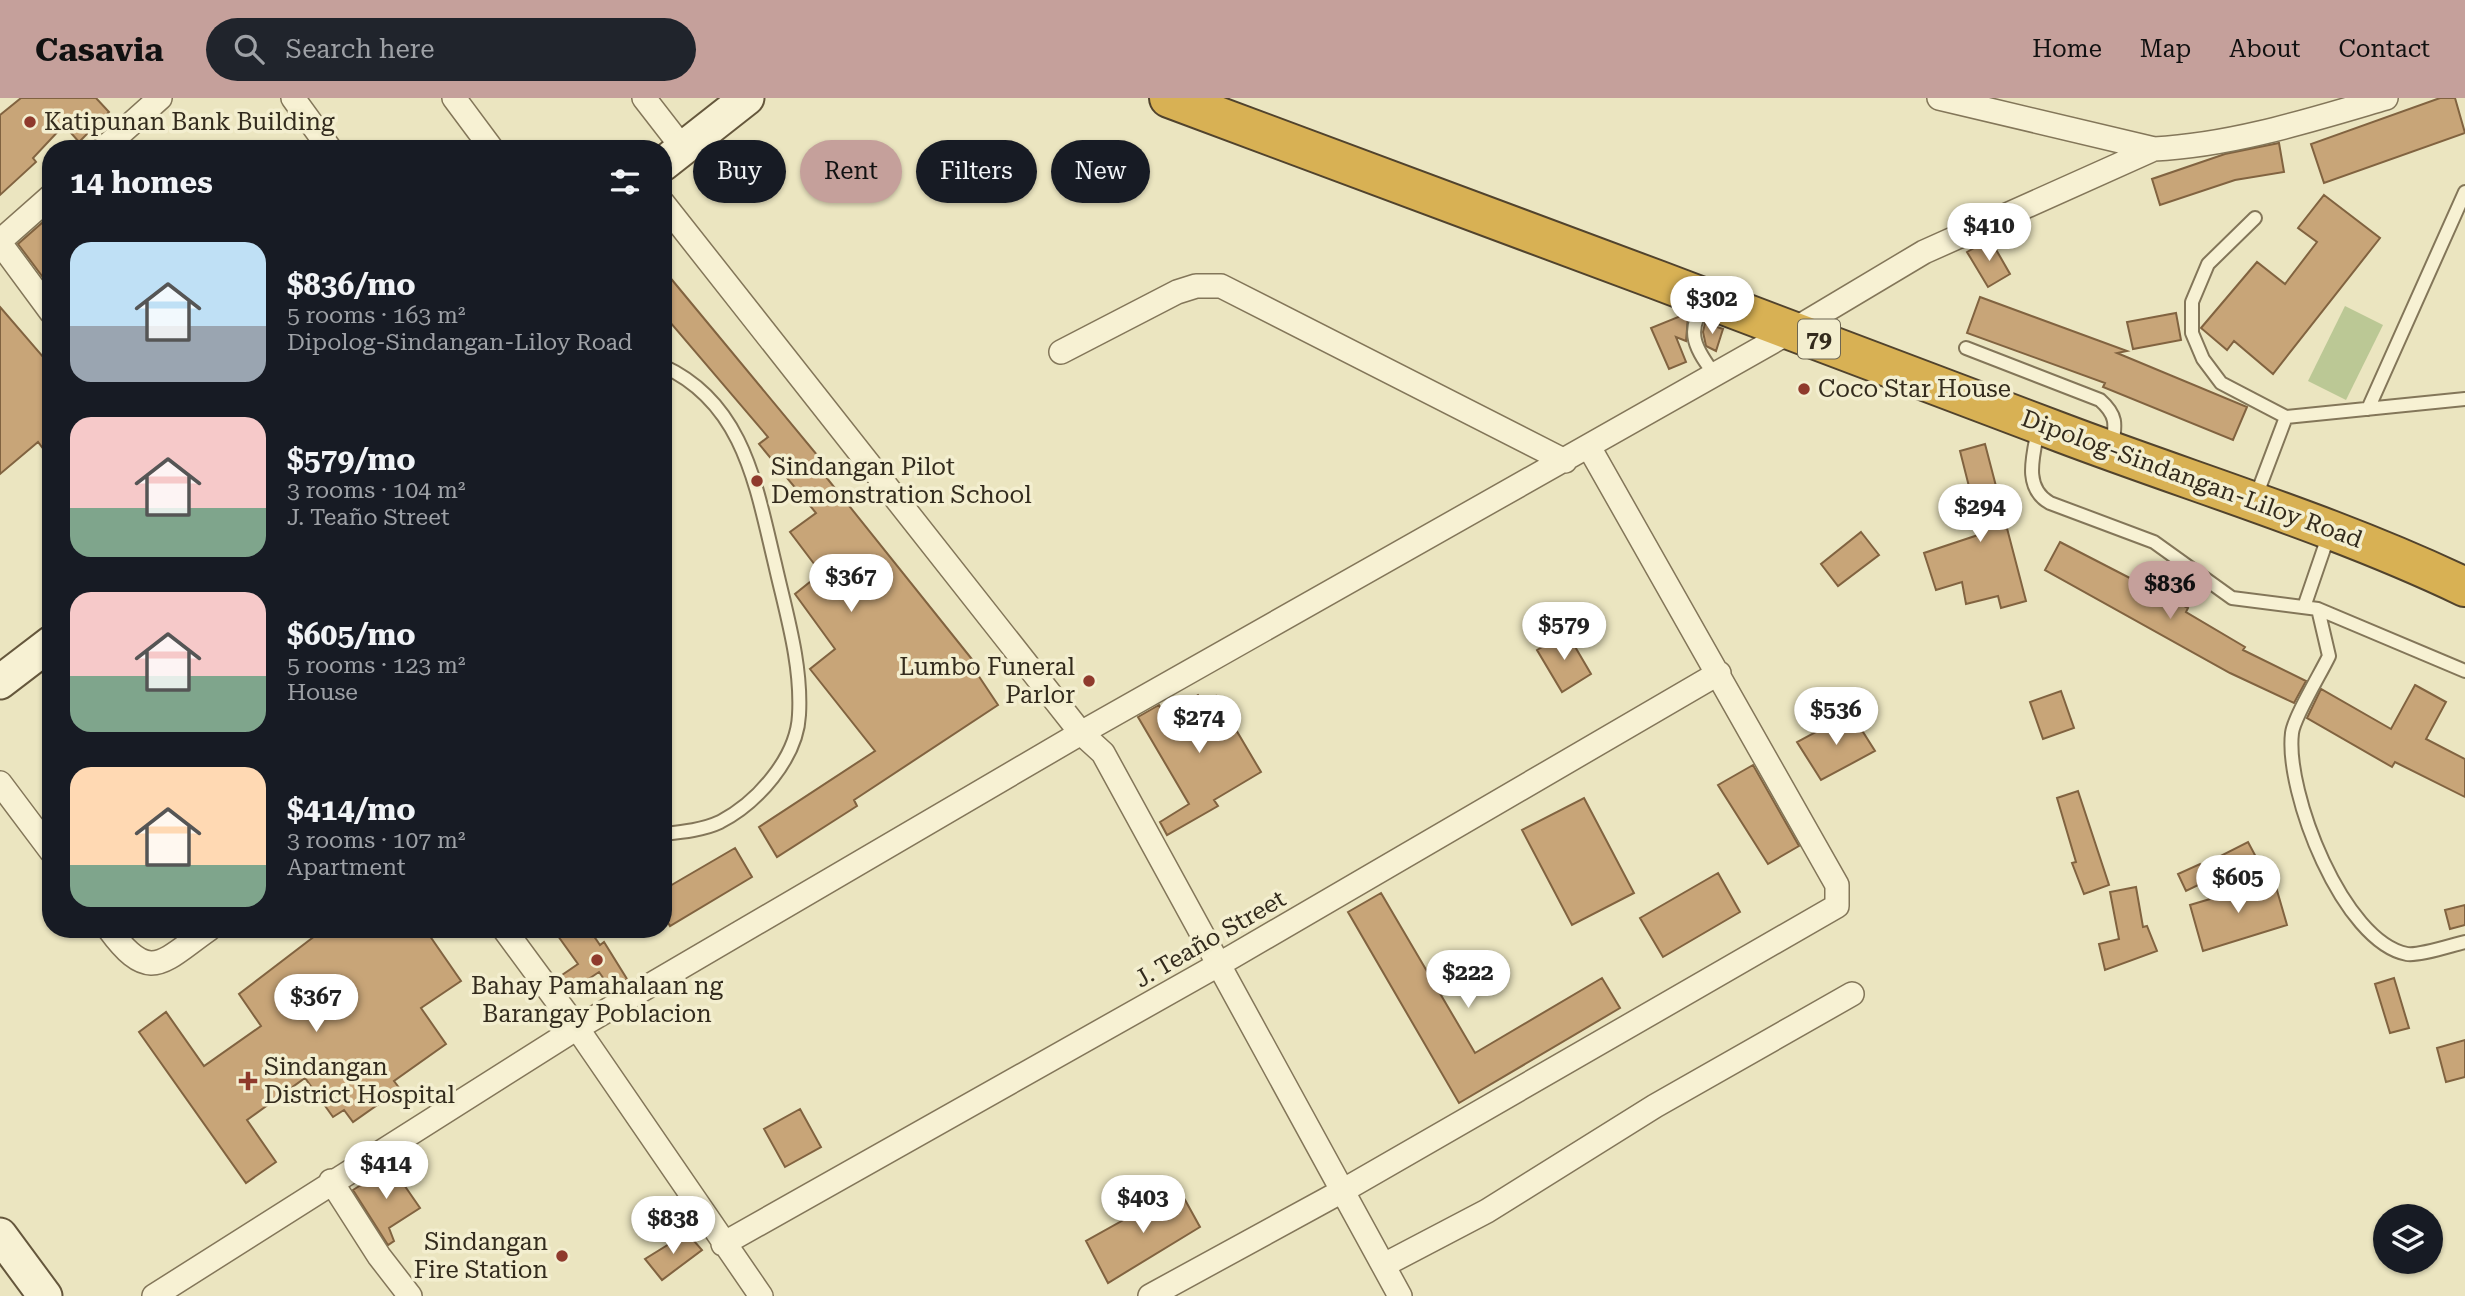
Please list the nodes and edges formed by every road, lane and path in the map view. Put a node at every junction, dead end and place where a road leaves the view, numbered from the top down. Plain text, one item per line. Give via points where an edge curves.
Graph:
1 (160, 98) edge
2 (293, 98) edge
3 (454, 98) edge
4 (644, 98) edge
5 (747, 98) edge
6 (1169, 98) edge
7 (1939, 98) edge
8 (2386, 98) edge
9 (2362, 102) edge
10 (113, 140) edge
11 (323, 140) edge
12 (485, 140) edge
13 (665, 140) edge
14 (2154, 149) junction
15 (673, 155) edge
16 (2465, 192) edge
17 (42, 204) edge
18 (672, 214) edge
19 (2255, 218) dead end
20 (0, 242) edge
21 (1711, 298) junction
22 (42, 300) edge
23 (1795, 330) junction
24 (1966, 348) dead end
25 (1061, 352) dead end
26 (672, 371) edge
27 (1715, 375) junction
28 (2465, 399) edge
29 (2368, 409) junction
30 (2286, 417) junction
31 (2040, 424) junction
32 (1589, 447) junction
33 (2111, 451) junction
34 (1565, 461) junction
35 (2254, 502) junction
36 (2332, 529) junction
37 (2465, 587) edge
38 (2304, 607) junction
39 (2318, 608) junction
40 (42, 650) edge
41 (2465, 671) edge
42 (1719, 673) junction
43 (0, 682) edge
44 (1081, 733) junction
45 (0, 783) edge
46 (672, 832) edge
47 (42, 839) edge
48 (116, 938) edge
49 (196, 938) edge
50 (511, 938) edge
51 (2465, 942) edge
52 (1218, 965) junction
53 (1852, 994) dead end
54 (577, 1028) junction
55 (331, 1181) junction
56 (1344, 1190) junction
57 (0, 1235) edge
58 (723, 1244) junction
59 (1384, 1265) junction
60 (45, 1296) edge
61 (154, 1296) edge
62 (410, 1296) edge
63 (761, 1296) edge
64 (1150, 1296) edge
65 (1400, 1296) edge

1 - 10 street
2 - 11 street
3 - 12 street
4 - 13 street
5 - 15 street
6 - 21 highway, Dipolog-Sindangan-Liloy Road / 79
7 - 14 street
8 - 9 street
9 - 14 street via 2278,128 2183,148
14 - 23 street via 1924,252
16 - 29 lane
17 - 20 street
18 - 44 street
19 - 30 lane via 2208,264 2192,302 2192,333 2203,359 2221,383
20 - 22 street
21 - 23 highway, Dipolog-Sindangan-Liloy Road / 79
21 - 27 lane via 1698,314 1693,337
23 - 27 street
23 - 31 highway, Dipolog-Sindangan-Liloy Road / 79
24 - 33 lane via 2100,400 2116,421
25 - 34 street via 1177,292 1221,286
26 - 46 lane via 694,383 721,410 753,470 796,657 799,718 776,774 738,810 718,823
27 - 32 street
28 - 29 lane
29 - 30 lane
30 - 35 lane
31 - 33 highway, Dipolog-Sindangan-Liloy Road / 79
31 - 38 lane via 2032,475 2040,497 2154,542 2232,598
32 - 34 street
32 - 42 street
33 - 35 highway, Dipolog-Sindangan-Liloy Road / 79
34 - 44 street
35 - 36 highway, Dipolog-Sindangan-Liloy Road / 79
36 - 37 highway, Dipolog-Sindangan-Liloy Road / 79
36 - 38 lane
38 - 39 lane
39 - 41 lane
39 - 51 lane via 2329,656 2292,732 2297,787 2320,858 2371,936 2408,954
40 - 43 street
42 - 52 street, J. Teaño Street
42 - 56 street via 1837,885 1837,906
44 - 52 street via 1103,753
44 - 54 street
45 - 47 street
48 - 49 street via 137,961 148,964 163,961
50 - 54 street
52 - 56 street
52 - 58 street, J. Teaño Street
53 - 59 street via 1655,1106 1487,1211
54 - 55 street
54 - 58 street
55 - 61 street
55 - 62 street
56 - 59 street
56 - 64 street
57 - 60 street
58 - 63 street
59 - 65 street

